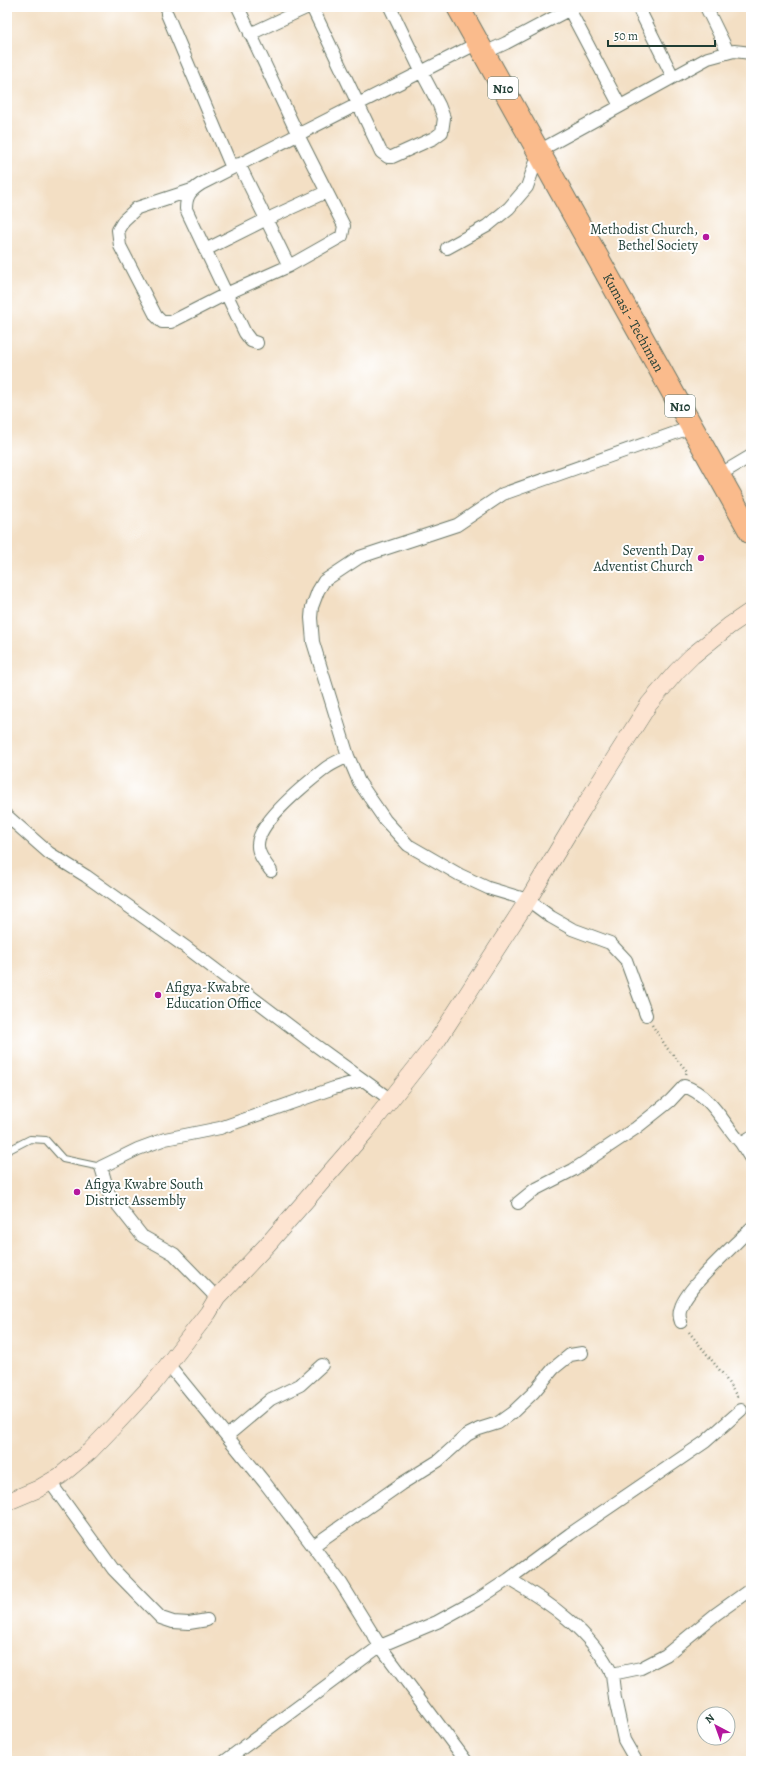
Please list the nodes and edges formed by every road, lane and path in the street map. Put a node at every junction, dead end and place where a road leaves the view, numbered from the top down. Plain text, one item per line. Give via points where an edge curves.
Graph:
1 (238, 7) edge
2 (308, 7) edge
3 (312, 7) edge
4 (390, 7) edge
5 (458, 7) edge
6 (467, 7) edge
7 (638, 7) edge
8 (706, 7) edge
9 (571, 8) edge
10 (166, 14) dead end
11 (250, 34) junction
12 (485, 46) junction
13 (728, 52) junction
14 (751, 53) edge
15 (421, 71) junction
16 (673, 77) junction
17 (358, 104) junction
18 (620, 106) junction
19 (298, 134) junction
20 (542, 150) junction
21 (235, 166) junction
22 (192, 190) junction
23 (326, 192) junction
24 (265, 220) junction
25 (447, 248) dead end
26 (205, 250) junction
27 (288, 266) junction
28 (226, 294) junction
29 (257, 343) dead end
30 (692, 427) junction
31 (751, 456) edge
32 (724, 473) junction
33 (751, 511) edge
34 (751, 532) edge
35 (751, 611) edge
36 (348, 756) junction
37 (7, 816) edge
38 (271, 872) dead end
39 (528, 900) junction
40 (646, 1015) joint
41 (362, 1080) junction
42 (684, 1086) junction
43 (391, 1100) junction
44 (746, 1140) edge
45 (7, 1151) edge
46 (751, 1159) edge
47 (101, 1167) junction
48 (518, 1203) dead end
49 (751, 1228) edge
50 (217, 1298) junction
51 (681, 1322) joint
52 (582, 1353) dead end
53 (168, 1364) junction
54 (322, 1365) dead end
55 (741, 1410) joint
56 (227, 1436) junction
57 (50, 1482) junction
58 (7, 1502) edge
59 (313, 1546) junction
60 (509, 1579) junction
61 (751, 1589) edge
62 (207, 1620) dead end
63 (380, 1646) junction
64 (612, 1674) junction
65 (225, 1761) edge
66 (466, 1761) edge
67 (636, 1761) edge

1 - 11 street
2 - 11 street
3 - 17 street
4 - 15 street
5 - 12 highway, Kumasi - Techiman / N10
6 - 12 highway, Kumasi - Techiman / N10
7 - 16 street
8 - 13 street
9 - 12 street via 506,43
9 - 18 street
10 - 21 street
11 - 19 street
12 - 15 street
12 - 20 highway, Kumasi - Techiman / N10
13 - 14 street
13 - 16 street via 708,58
15 - 17 street
15 - 17 street via 440,104 444,118 442,132 434,138 392,157 385,156
16 - 18 street
17 - 19 street
18 - 20 street
19 - 21 street
19 - 23 street
20 - 25 street via 527,187 509,208 487,226
20 - 30 highway, Kumasi - Techiman / N10
20 - 32 highway, Kumasi - Techiman / N10
21 - 22 street
21 - 24 street
22 - 26 street via 186,199 186,209
22 - 28 street via 137,208 118,230 120,246 156,316 162,322 171,322
23 - 24 street
23 - 27 street via 344,226 342,236
24 - 26 street
24 - 27 street
26 - 28 street
27 - 28 street
28 - 29 street via 245,333 251,341
30 - 32 highway, Kumasi - Techiman / N10
30 - 36 street via 503,494 457,525 360,557 324,581 312,607 311,629
31 - 32 street
32 - 33 highway, Kumasi - Techiman / N10
32 - 34 highway, Kumasi - Techiman / N10
35 - 39 street via 692,656 650,704
36 - 38 street via 328,767 270,819 261,834 258,852
36 - 39 street via 368,796 385,820 408,845 488,888
37 - 41 street via 49,853 86,876 187,948
39 - 40 street via 572,929 610,943 626,960
39 - 43 street via 437,1041
40 - 42 path via 667,1048 687,1071
41 - 43 street
41 - 47 street via 220,1128 165,1139
42 - 44 street via 710,1102
42 - 48 street via 670,1101 636,1128 573,1170 534,1190
43 - 50 street via 267,1245
44 - 46 street
45 - 47 lane via 30,1139 46,1140 63,1160
47 - 50 street via 109,1194 142,1236 174,1254
49 - 51 street via 691,1289 681,1306
50 - 53 street
51 - 55 path via 730,1384 738,1396
52 - 59 street via 570,1355 554,1368 512,1413 498,1423 467,1435 438,1461
53 - 56 street
53 - 57 street via 133,1407 90,1451 74,1466
54 - 56 street via 300,1384 267,1402
55 - 60 street via 705,1442
56 - 59 street
57 - 58 street
57 - 62 street via 113,1569 161,1618 189,1623
59 - 63 street via 341,1583
60 - 63 street via 437,1622
60 - 64 street via 571,1621 606,1661
61 - 64 street via 666,1655 641,1668
63 - 65 street
63 - 66 street
64 - 67 street via 624,1740

